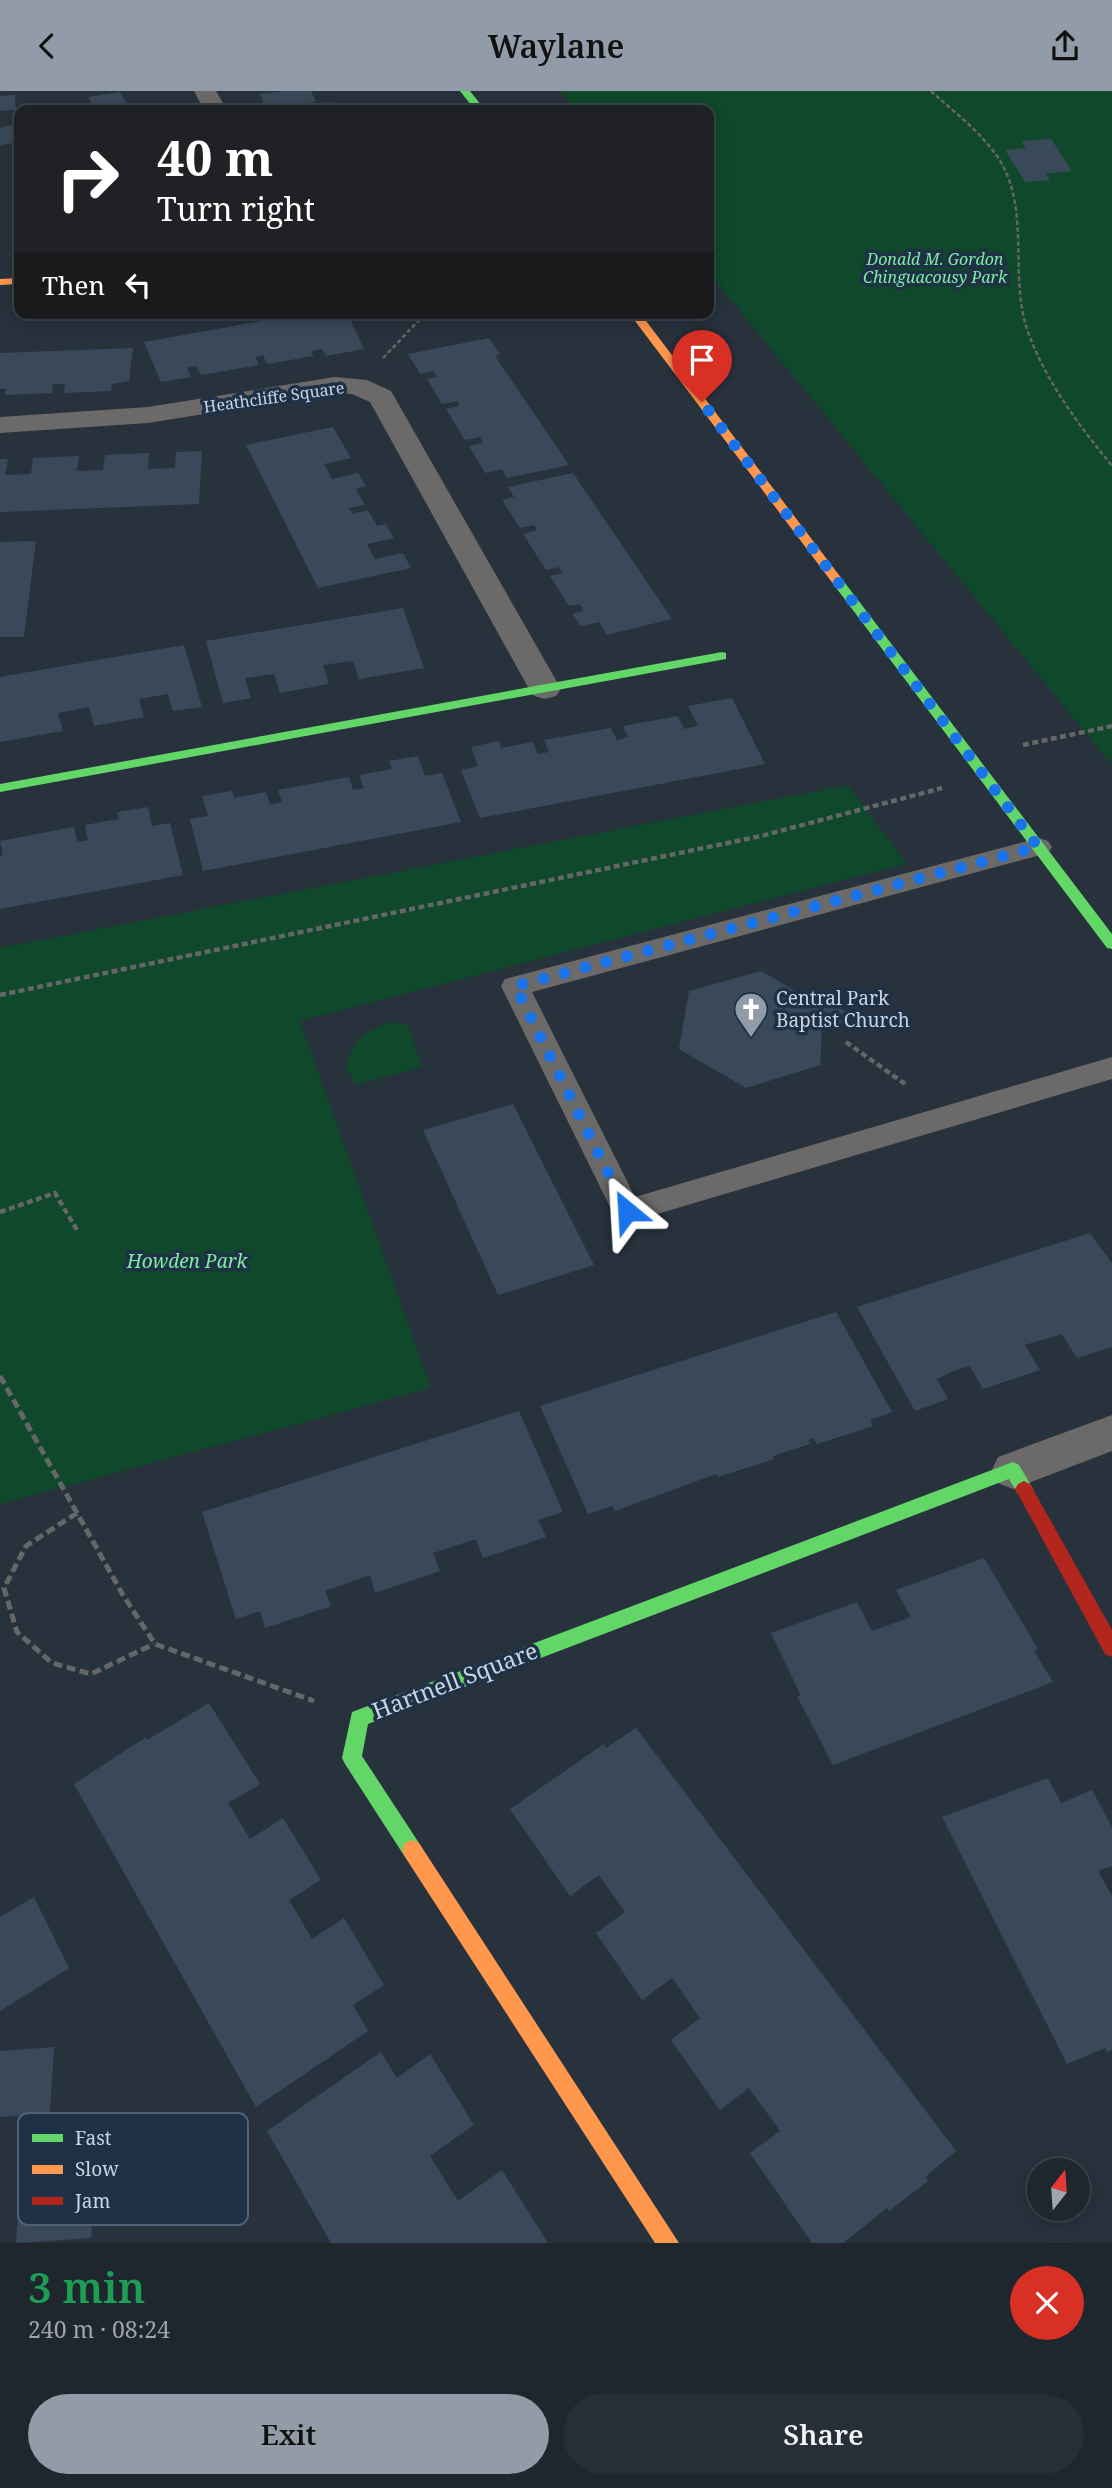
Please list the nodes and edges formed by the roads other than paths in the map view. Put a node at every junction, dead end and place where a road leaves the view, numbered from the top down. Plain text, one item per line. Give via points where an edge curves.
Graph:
1 (465, 91) edge
2 (476, 105) edge
3 (639, 319) edge
4 (0, 425) edge
5 (722, 656) dead end
6 (545, 689) junction
7 (0, 788) edge
8 (1038, 847) junction
9 (1112, 944) edge
10 (1112, 1068) edge
11 (1112, 1433) edge
12 (1013, 1470) junction
13 (1112, 1648) edge
14 (668, 2243) edge

1 - 2 street
3 - 8 street
4 - 6 street, Heathcliffe Square via 148,415 335,385 358,386 381,397
5 - 6 street
6 - 7 street
8 - 9 street
8 - 10 lane via 515,986 627,1211
11 - 12 street, Hartnell Square
12 - 13 street
12 - 14 street, Hartnell Square via 359,1718 352,1758

